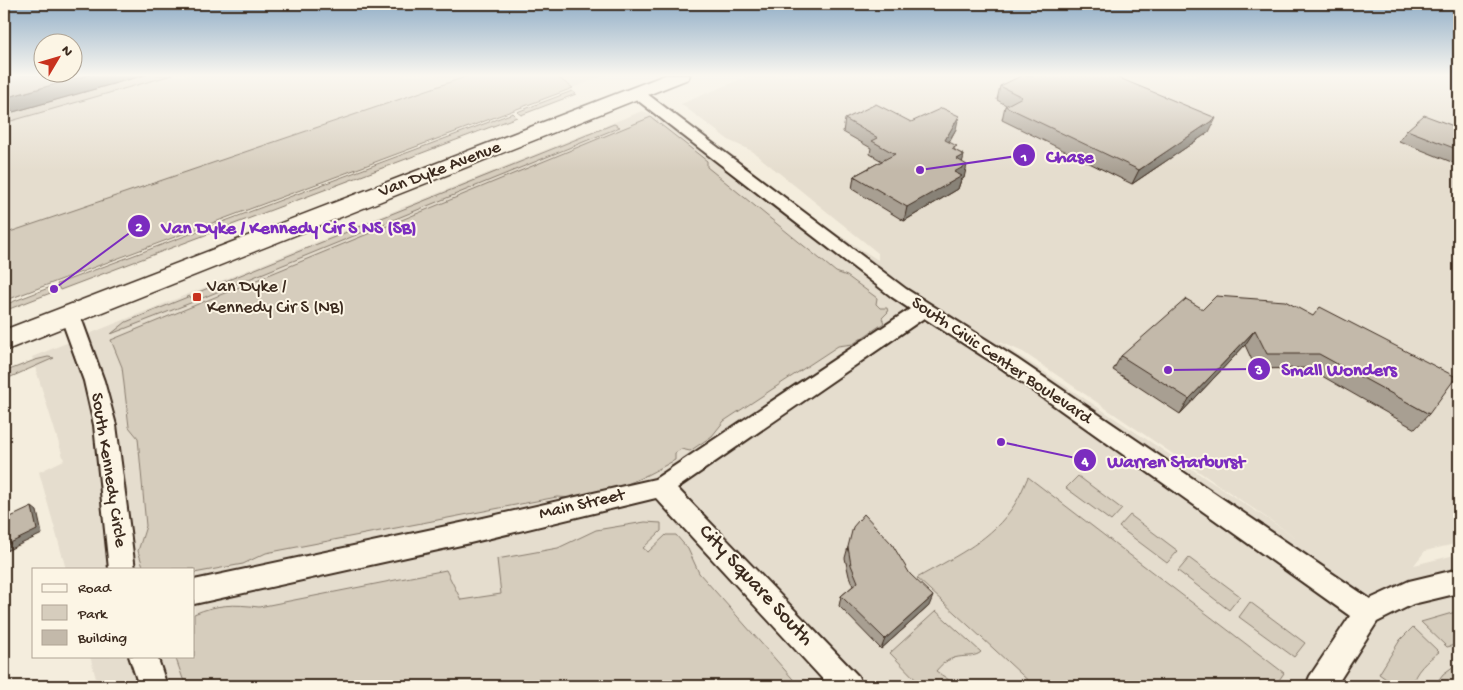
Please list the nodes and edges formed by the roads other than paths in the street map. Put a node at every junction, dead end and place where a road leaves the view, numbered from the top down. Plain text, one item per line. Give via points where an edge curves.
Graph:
1 (598, 107) edge
2 (657, 107) edge
3 (924, 310) junction
4 (70, 315) junction
5 (4, 341) edge
6 (661, 487) junction
7 (122, 568) edge
8 (1459, 581) edge
9 (195, 592) edge
10 (1368, 612) junction
11 (144, 658) edge
12 (153, 686) edge
13 (848, 686) edge
14 (1320, 686) edge

1 - 4 main road, Van Dyke Avenue
2 - 3 street, South Civic Center Boulevard
3 - 6 street, Main Street
3 - 10 street, South Civic Center Boulevard via 1018,370
4 - 5 main road, Van Dyke Avenue
4 - 7 street, South Kennedy Circle via 84,349 105,425
6 - 9 street, Main Street
6 - 13 street, City Square South
8 - 10 street via 1409,592
10 - 14 street
11 - 12 street

